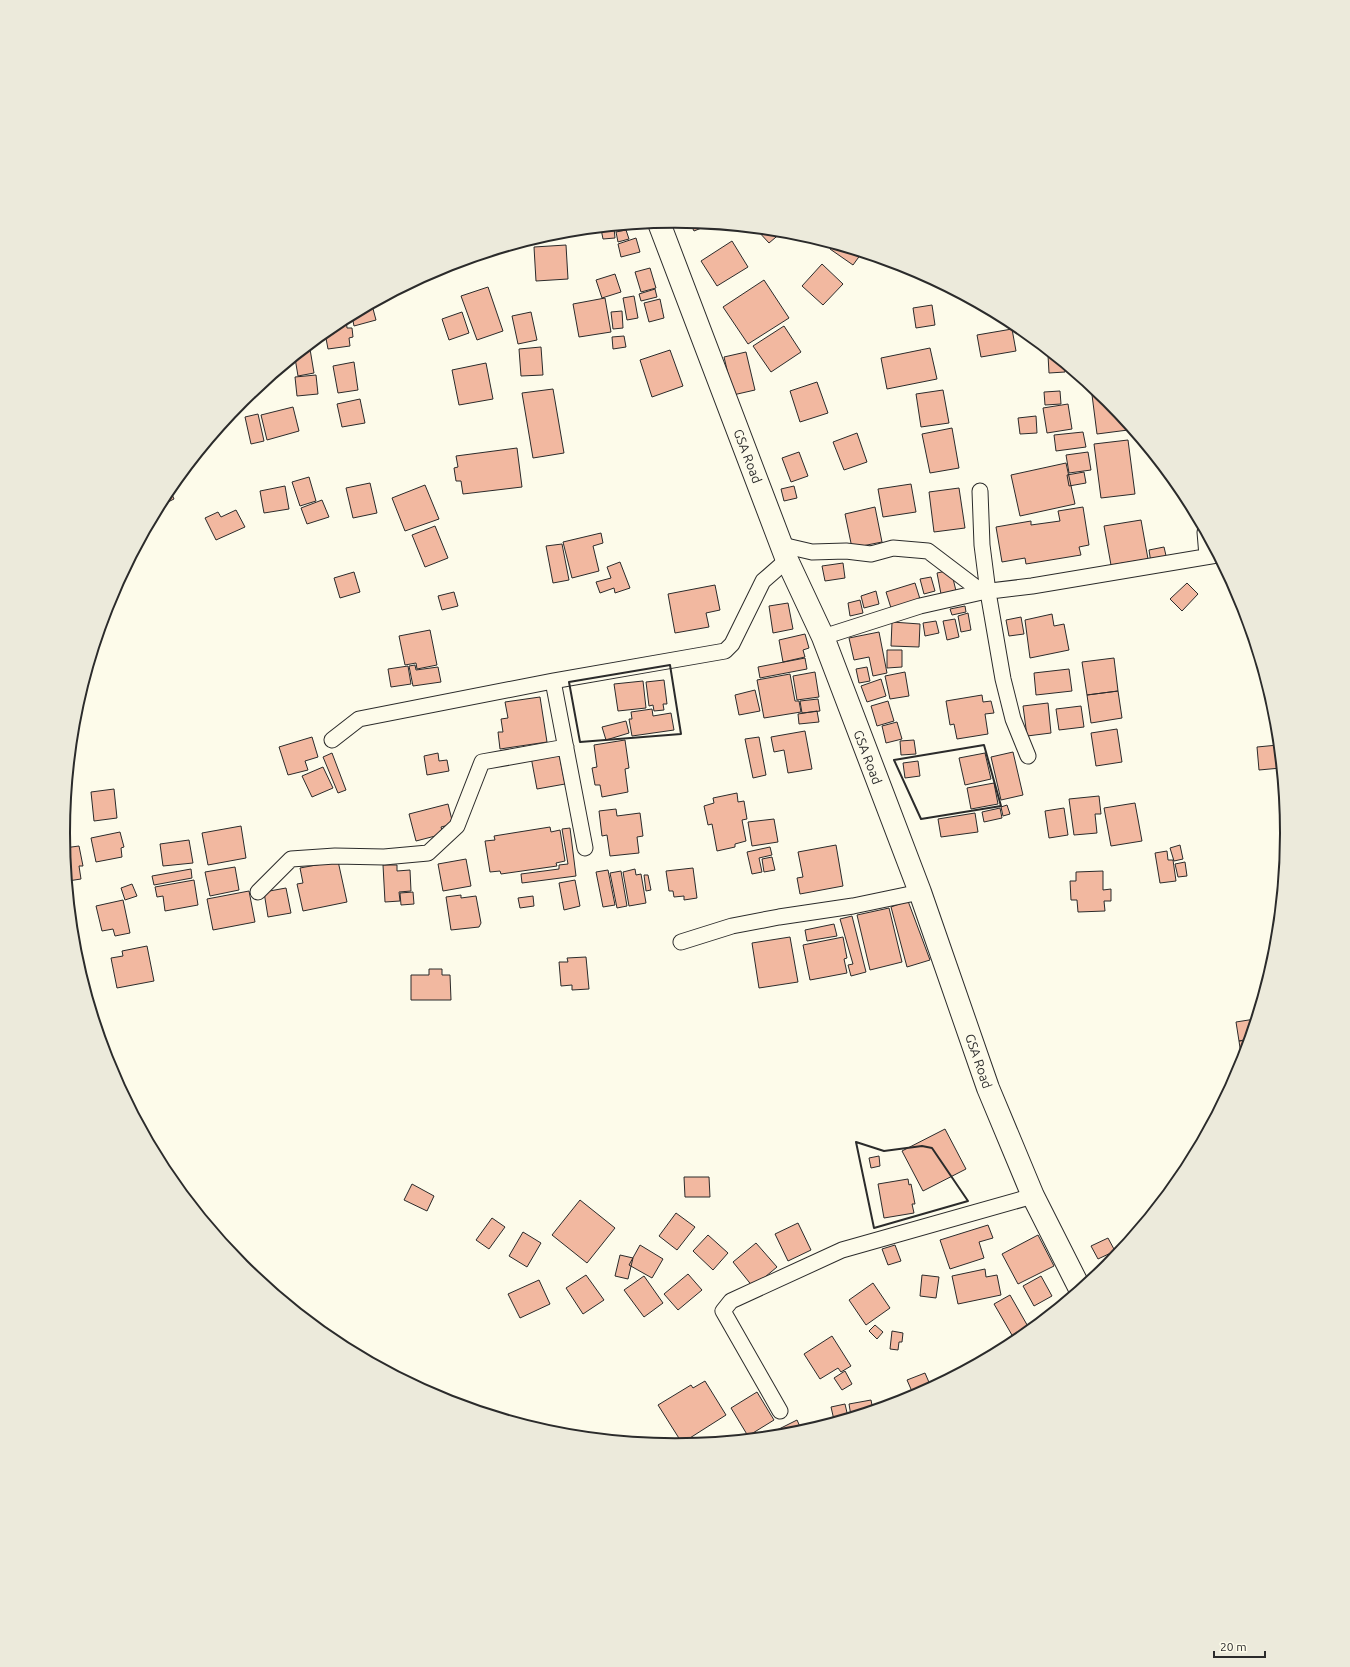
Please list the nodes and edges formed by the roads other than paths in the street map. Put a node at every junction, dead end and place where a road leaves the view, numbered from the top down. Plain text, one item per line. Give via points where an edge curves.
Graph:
1 (661, 229) edge
2 (980, 491) dead end
3 (784, 552) junction
4 (1212, 556) edge
5 (985, 592) junction
6 (823, 637) junction
7 (553, 681) junction
8 (332, 740) dead end
9 (566, 747) junction
10 (1028, 756) dead end
11 (585, 848) dead end
12 (258, 892) dead end
13 (920, 892) junction
14 (681, 942) dead end
15 (1033, 1196) junction
16 (1078, 1285) edge
17 (780, 1411) dead end

1 - 3 street, GSA Road
2 - 5 street
3 - 5 street via 846,551 871,554 894,548 928,551
3 - 6 street, GSA Road
3 - 7 street via 763,581 732,644 725,650
4 - 5 street
5 - 6 street via 920,606
5 - 10 street via 1013,719
6 - 13 street, GSA Road
7 - 8 street via 359,720
7 - 9 street
9 - 11 street
9 - 12 street via 482,762 457,826 428,853 384,857 335,856 291,859
13 - 14 street via 732,926
13 - 15 street, GSA Road via 988,1088
15 - 16 street, GSA Road
15 - 17 street via 842,1250 731,1301 723,1311

